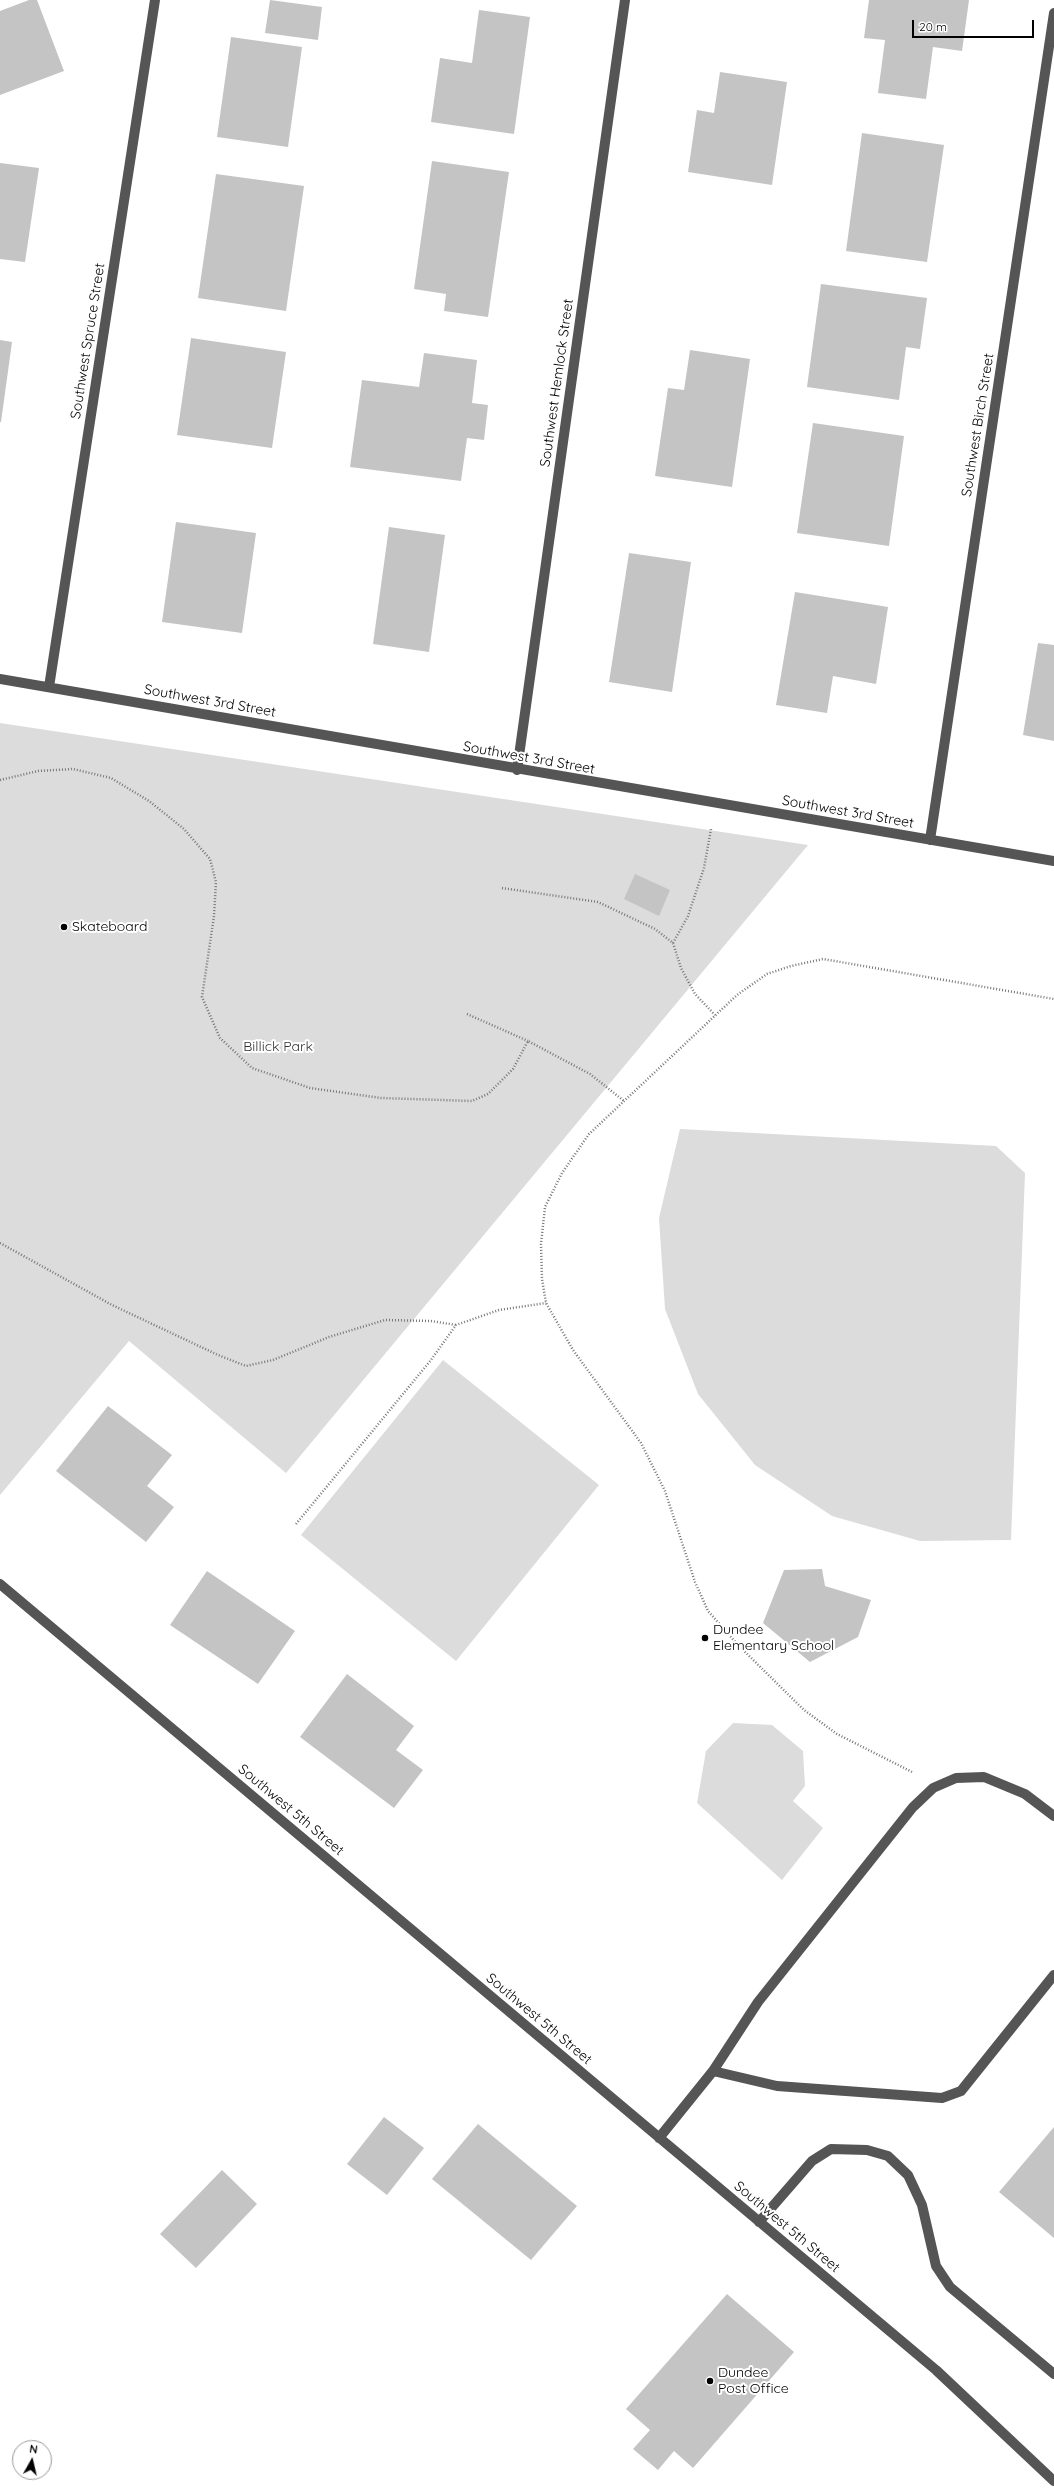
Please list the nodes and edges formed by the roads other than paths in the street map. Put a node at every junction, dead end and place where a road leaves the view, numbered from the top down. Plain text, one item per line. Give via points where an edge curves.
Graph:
1 (155, 0) edge
2 (624, 0) edge
3 (1054, 13) edge
4 (0, 679) edge
5 (49, 687) junction
6 (517, 770) junction
7 (930, 840) junction
8 (1054, 861) edge
9 (0, 1584) edge
10 (1054, 1816) edge
11 (1054, 1975) edge
12 (713, 2071) junction
13 (659, 2138) junction
14 (759, 2222) junction
15 (1054, 2374) edge
16 (1054, 2481) edge

1 - 5 street, Southwest Spruce Street
2 - 6 street, Southwest Hemlock Street
3 - 7 street, Southwest Birch Street
4 - 5 street, Southwest 3rd Street
5 - 6 street, Southwest 3rd Street
6 - 7 street, Southwest 3rd Street
7 - 8 street, Southwest 3rd Street
9 - 13 street, Southwest 5th Street
10 - 12 street via 1025,1794 984,1778 956,1778 933,1788 913,1807 758,2002
11 - 12 street via 961,2091 942,2098 777,2086
12 - 13 street
13 - 14 street, Southwest 5th Street
14 - 15 street via 812,2161 831,2149 866,2150 888,2156 908,2175 922,2205 936,2266 950,2287
14 - 16 street, Southwest 5th Street via 936,2370

